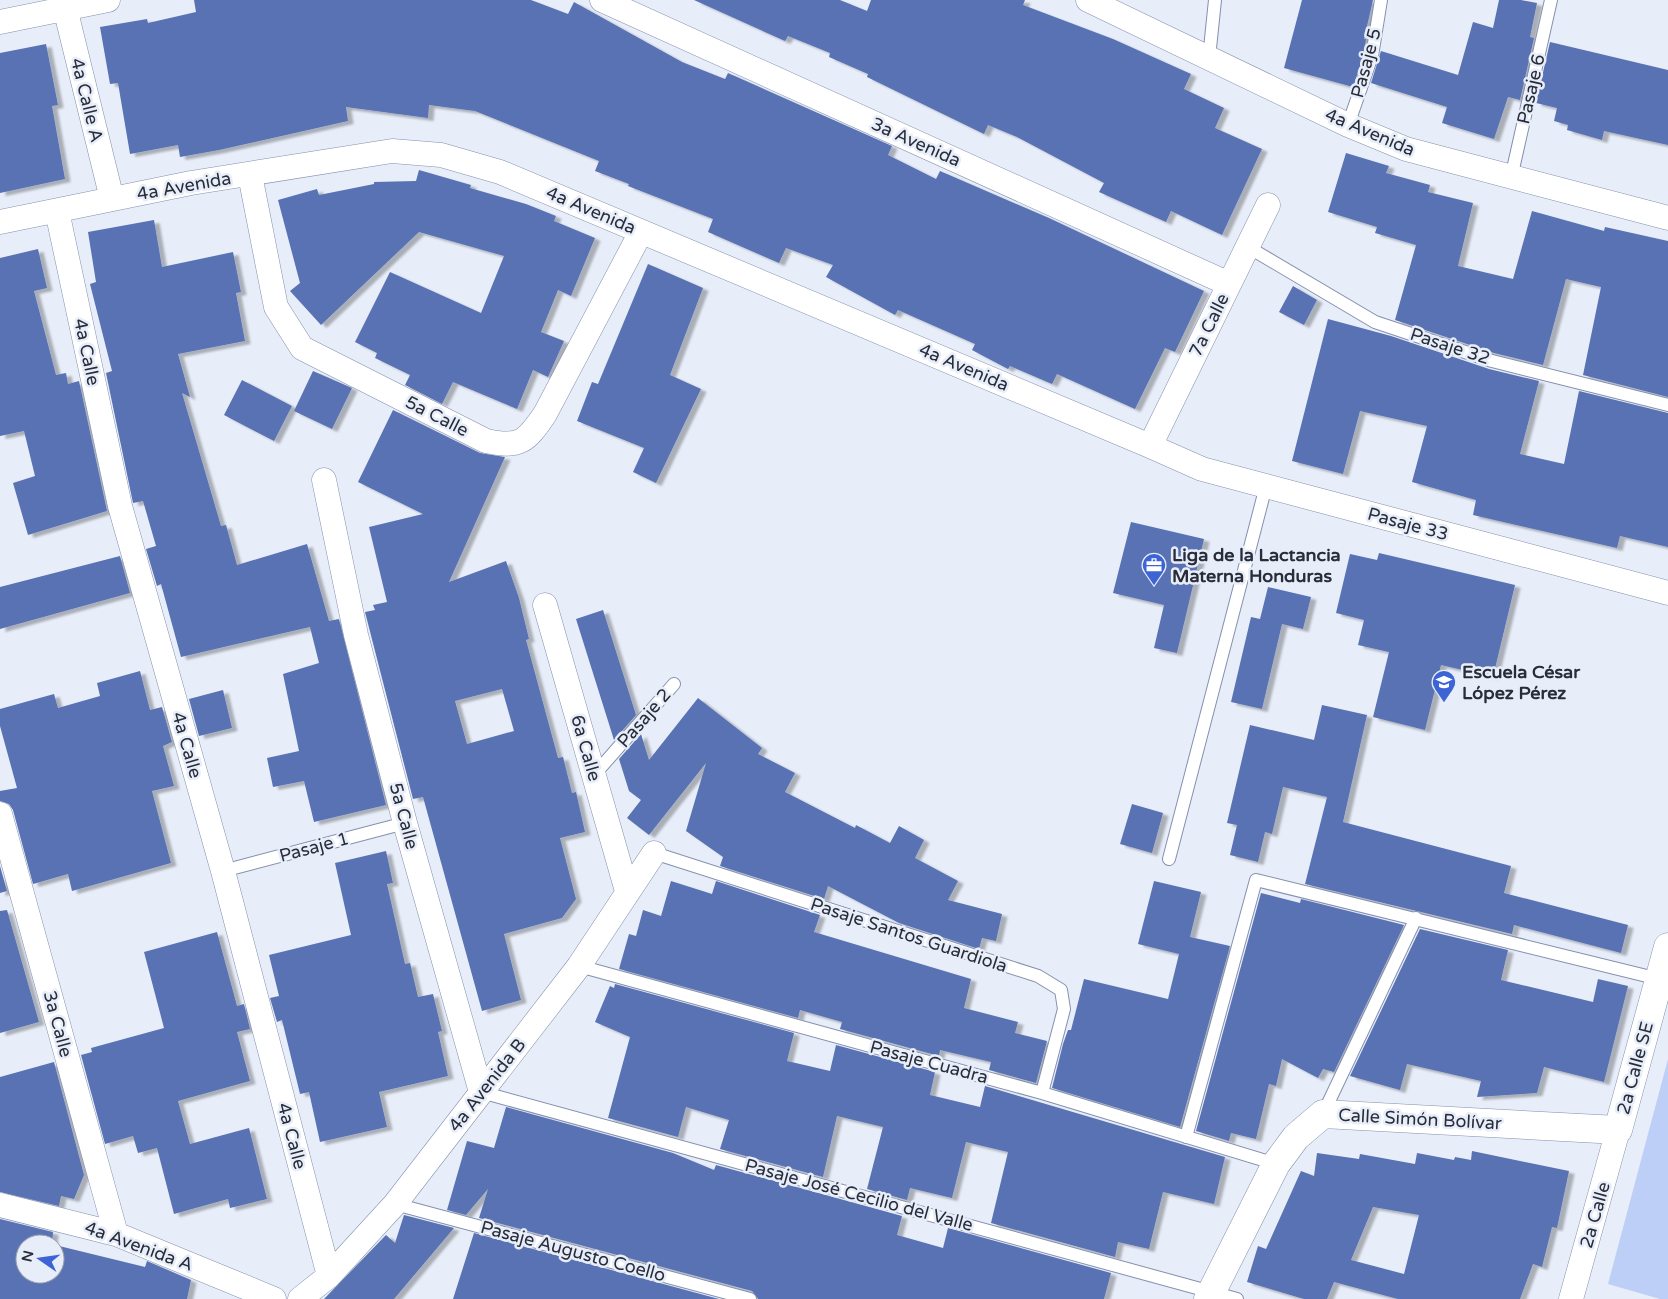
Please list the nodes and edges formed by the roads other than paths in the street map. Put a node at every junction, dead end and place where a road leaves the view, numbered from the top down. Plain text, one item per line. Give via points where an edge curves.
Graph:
1 (108, 0) edge
2 (602, 0) edge
3 (1088, 0) edge
4 (1215, 0) edge
5 (1381, 0) edge
6 (1551, 0) edge
7 (64, 4) edge
8 (0, 22) edge
9 (1208, 58) junction
10 (1348, 125) junction
11 (250, 175) junction
12 (1511, 178) junction
13 (112, 199) junction
14 (1268, 206) dead end
15 (57, 211) junction
16 (1668, 218) edge
17 (0, 222) edge
18 (641, 232) junction
19 (1248, 247) junction
20 (1230, 284) junction
21 (1668, 405) edge
22 (1150, 446) junction
23 (324, 480) dead end
24 (1266, 486) junction
25 (1668, 593) edge
26 (545, 605) dead end
27 (674, 684) dead end
28 (594, 775) junction
29 (0, 814) edge
30 (405, 823) junction
31 (654, 853) joint
32 (1169, 859) dead end
33 (223, 871) junction
34 (627, 891) junction
35 (1416, 918) junction
36 (1668, 948) edge
37 (580, 966) junction
38 (1659, 979) junction
39 (481, 1092) junction
40 (1042, 1093) junction
41 (1323, 1114) junction
42 (1618, 1130) junction
43 (1186, 1137) junction
44 (1276, 1164) junction
45 (395, 1204) junction
46 (0, 1205) edge
47 (116, 1234) junction
48 (329, 1276) junction
49 (1220, 1296) edge
50 (274, 1299) edge
51 (300, 1299) edge
52 (750, 1299) edge
53 (1571, 1299) edge

1 - 7 street
2 - 20 street, 3a Avenida
3 - 9 street, 4a Avenida
4 - 9 lane
5 - 10 lane, Pasaje 5 via 1372,56
6 - 12 lane, Pasaje 6
7 - 8 street
7 - 13 street, 4a Calle A
9 - 10 street, 4a Avenida
10 - 12 street, 4a Avenida via 1406,149
11 - 13 street, 4a Avenida
11 - 18 street, 4a Avenida via 392,151 441,156 500,172
11 - 18 street, 5a Calle via 276,307 302,348 486,441 508,446 531,435 545,414
12 - 16 street, 4a Avenida
13 - 15 street, 4a Avenida
14 - 19 street, 7a Calle
15 - 17 street, 4a Avenida
15 - 33 street, 4a Calle via 120,506
18 - 22 street, 4a Avenida
19 - 20 street, 7a Calle
19 - 21 lane, Pasaje 32 via 1375,322 1492,360
20 - 22 street, 7a Calle
22 - 24 street, Pasaje 33 via 1202,470
23 - 30 street, 5a Calle via 356,635
24 - 25 street, Pasaje 33
24 - 32 lane
26 - 28 street, 6a Calle
27 - 28 lane, Pasaje 2
28 - 34 street, 6a Calle
29 - 47 street, 3a Calle
30 - 33 lane, Pasaje 1
30 - 39 street, 5a Calle
31 - 34 street, 4a Avenida B
31 - 40 lane, Pasaje Santos Guardiola via 1038,976 1061,990 1064,1009
33 - 48 street, 4a Calle
34 - 37 street, 4a Avenida B
35 - 38 lane
35 - 41 lane
35 - 43 lane via 1256,880
36 - 38 street, 2a Calle SE
37 - 39 street, 4a Avenida B
37 - 40 lane, Pasaje Cuadra
38 - 42 street, 2a Calle SE
39 - 45 street, 4a Avenida B
39 - 49 lane, Pasaje José Cecilio del Valle
40 - 43 lane, Pasaje Cuadra
41 - 42 street, Calle Simón Bolívar
41 - 44 street, Calle Simón Bolívar via 1296,1136
42 - 53 street, 2a Calle
43 - 44 lane, Pasaje Cuadra
44 - 49 street, Calle Simón Bolívar
45 - 48 street, 4a Avenida B
45 - 52 lane, Pasaje Augusto Coello
46 - 47 street, 4a Avenida A
47 - 50 street, 4a Avenida A
48 - 51 street, 4a Avenida B

